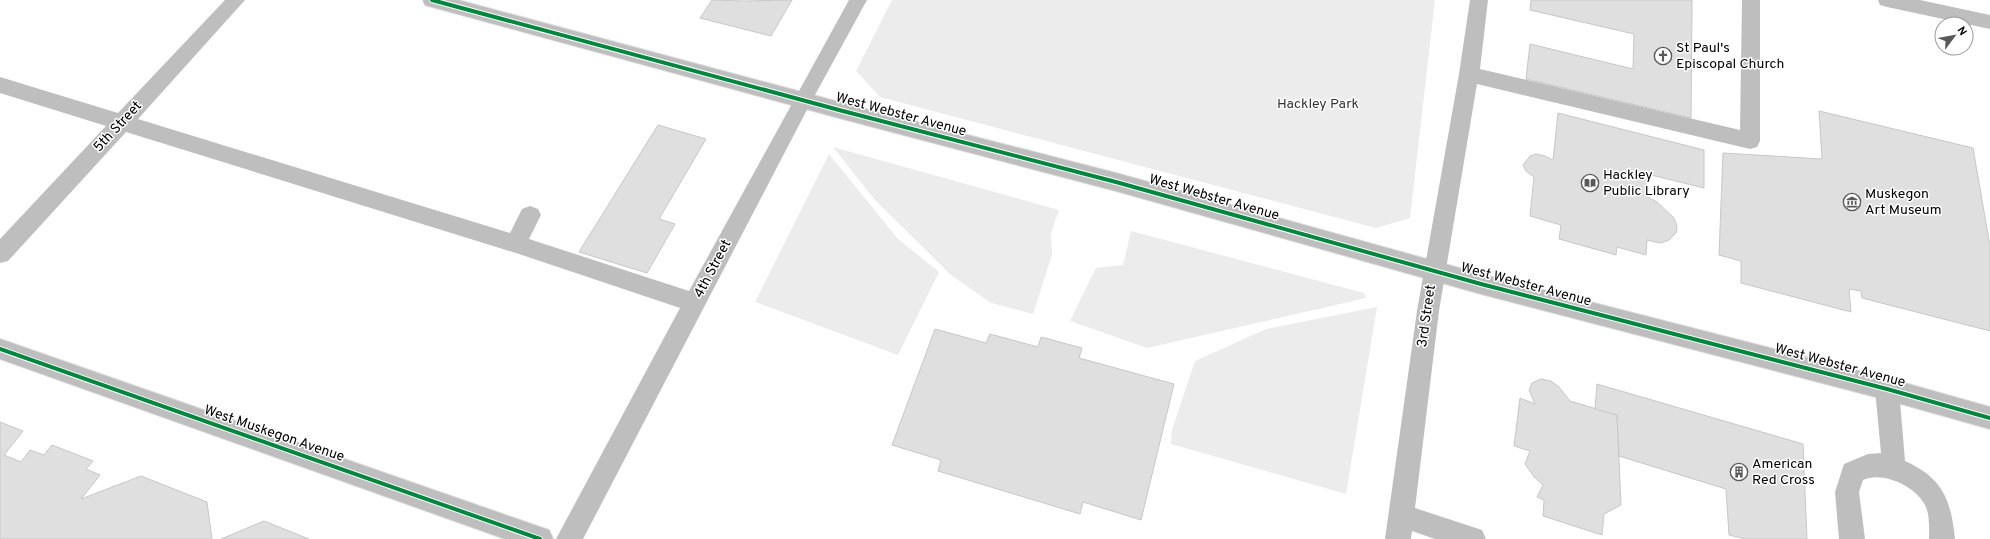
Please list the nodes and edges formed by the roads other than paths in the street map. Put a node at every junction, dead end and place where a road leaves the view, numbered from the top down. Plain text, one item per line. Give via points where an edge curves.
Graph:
1 (236, 0) edge
2 (432, 0) edge
3 (858, 0) edge
4 (1479, 0) edge
5 (1751, 0) edge
6 (1887, 0) edge
7 (1990, 22) edge
8 (1469, 74) junction
9 (0, 85) edge
10 (803, 99) junction
11 (123, 122) junction
12 (530, 216) dead end
13 (516, 244) junction
14 (0, 254) edge
15 (1434, 272) junction
16 (695, 303) junction
17 (0, 349) edge
18 (1887, 389) junction
19 (1990, 418) edge
20 (1894, 468) junction
21 (1400, 527) edge
22 (540, 539) edge
23 (569, 539) edge
24 (1473, 539) edge
25 (1852, 539) edge
26 (1942, 539) edge

1 - 11 main road, 5th Street
2 - 10 main road, West Webster Avenue
3 - 10 main road, 4th Street
4 - 8 main road, 3rd Street
5 - 8 main road via 1750,141
6 - 7 main road
8 - 15 main road, 3rd Street
9 - 11 main road
10 - 15 main road, West Webster Avenue via 1116,182
10 - 16 main road, 4th Street
11 - 13 main road
11 - 14 main road, 5th Street
12 - 13 main road
13 - 16 main road
15 - 18 main road, West Webster Avenue
15 - 21 main road, 3rd Street
16 - 23 main road, 4th Street
17 - 22 main road, West Muskegon Avenue
18 - 19 main road, West Webster Avenue
18 - 20 main road
20 - 25 main road via 1875,464 1853,472 1847,492
20 - 26 main road via 1917,478 1934,497
21 - 24 main road

